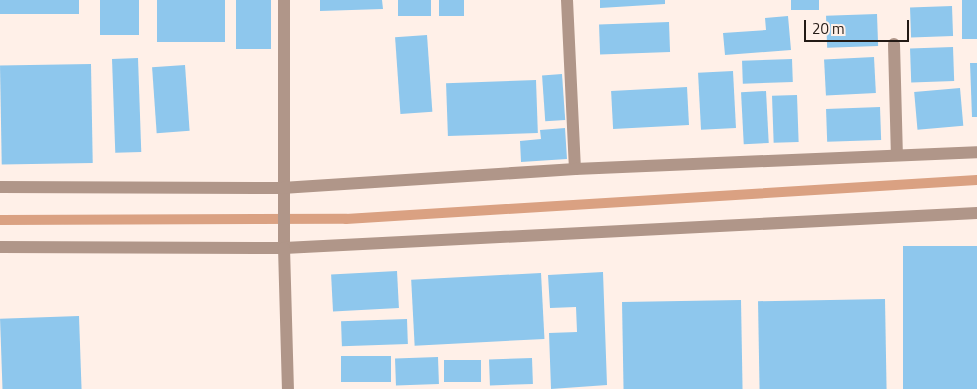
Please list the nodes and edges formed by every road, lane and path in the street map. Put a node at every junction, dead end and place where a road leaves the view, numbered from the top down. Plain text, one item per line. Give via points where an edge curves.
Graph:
1 (284, 0) edge
2 (567, 0) edge
3 (894, 44) dead end
4 (977, 152) edge
5 (897, 155) junction
6 (574, 169) junction
7 (0, 188) edge
8 (282, 188) junction
9 (977, 213) edge
10 (0, 247) edge
11 (284, 248) junction
12 (288, 389) edge

1 - 8 street
2 - 6 street
3 - 5 street
4 - 5 street
5 - 6 street
6 - 8 street
7 - 8 street
8 - 11 street
9 - 11 street
10 - 11 street
11 - 12 street

